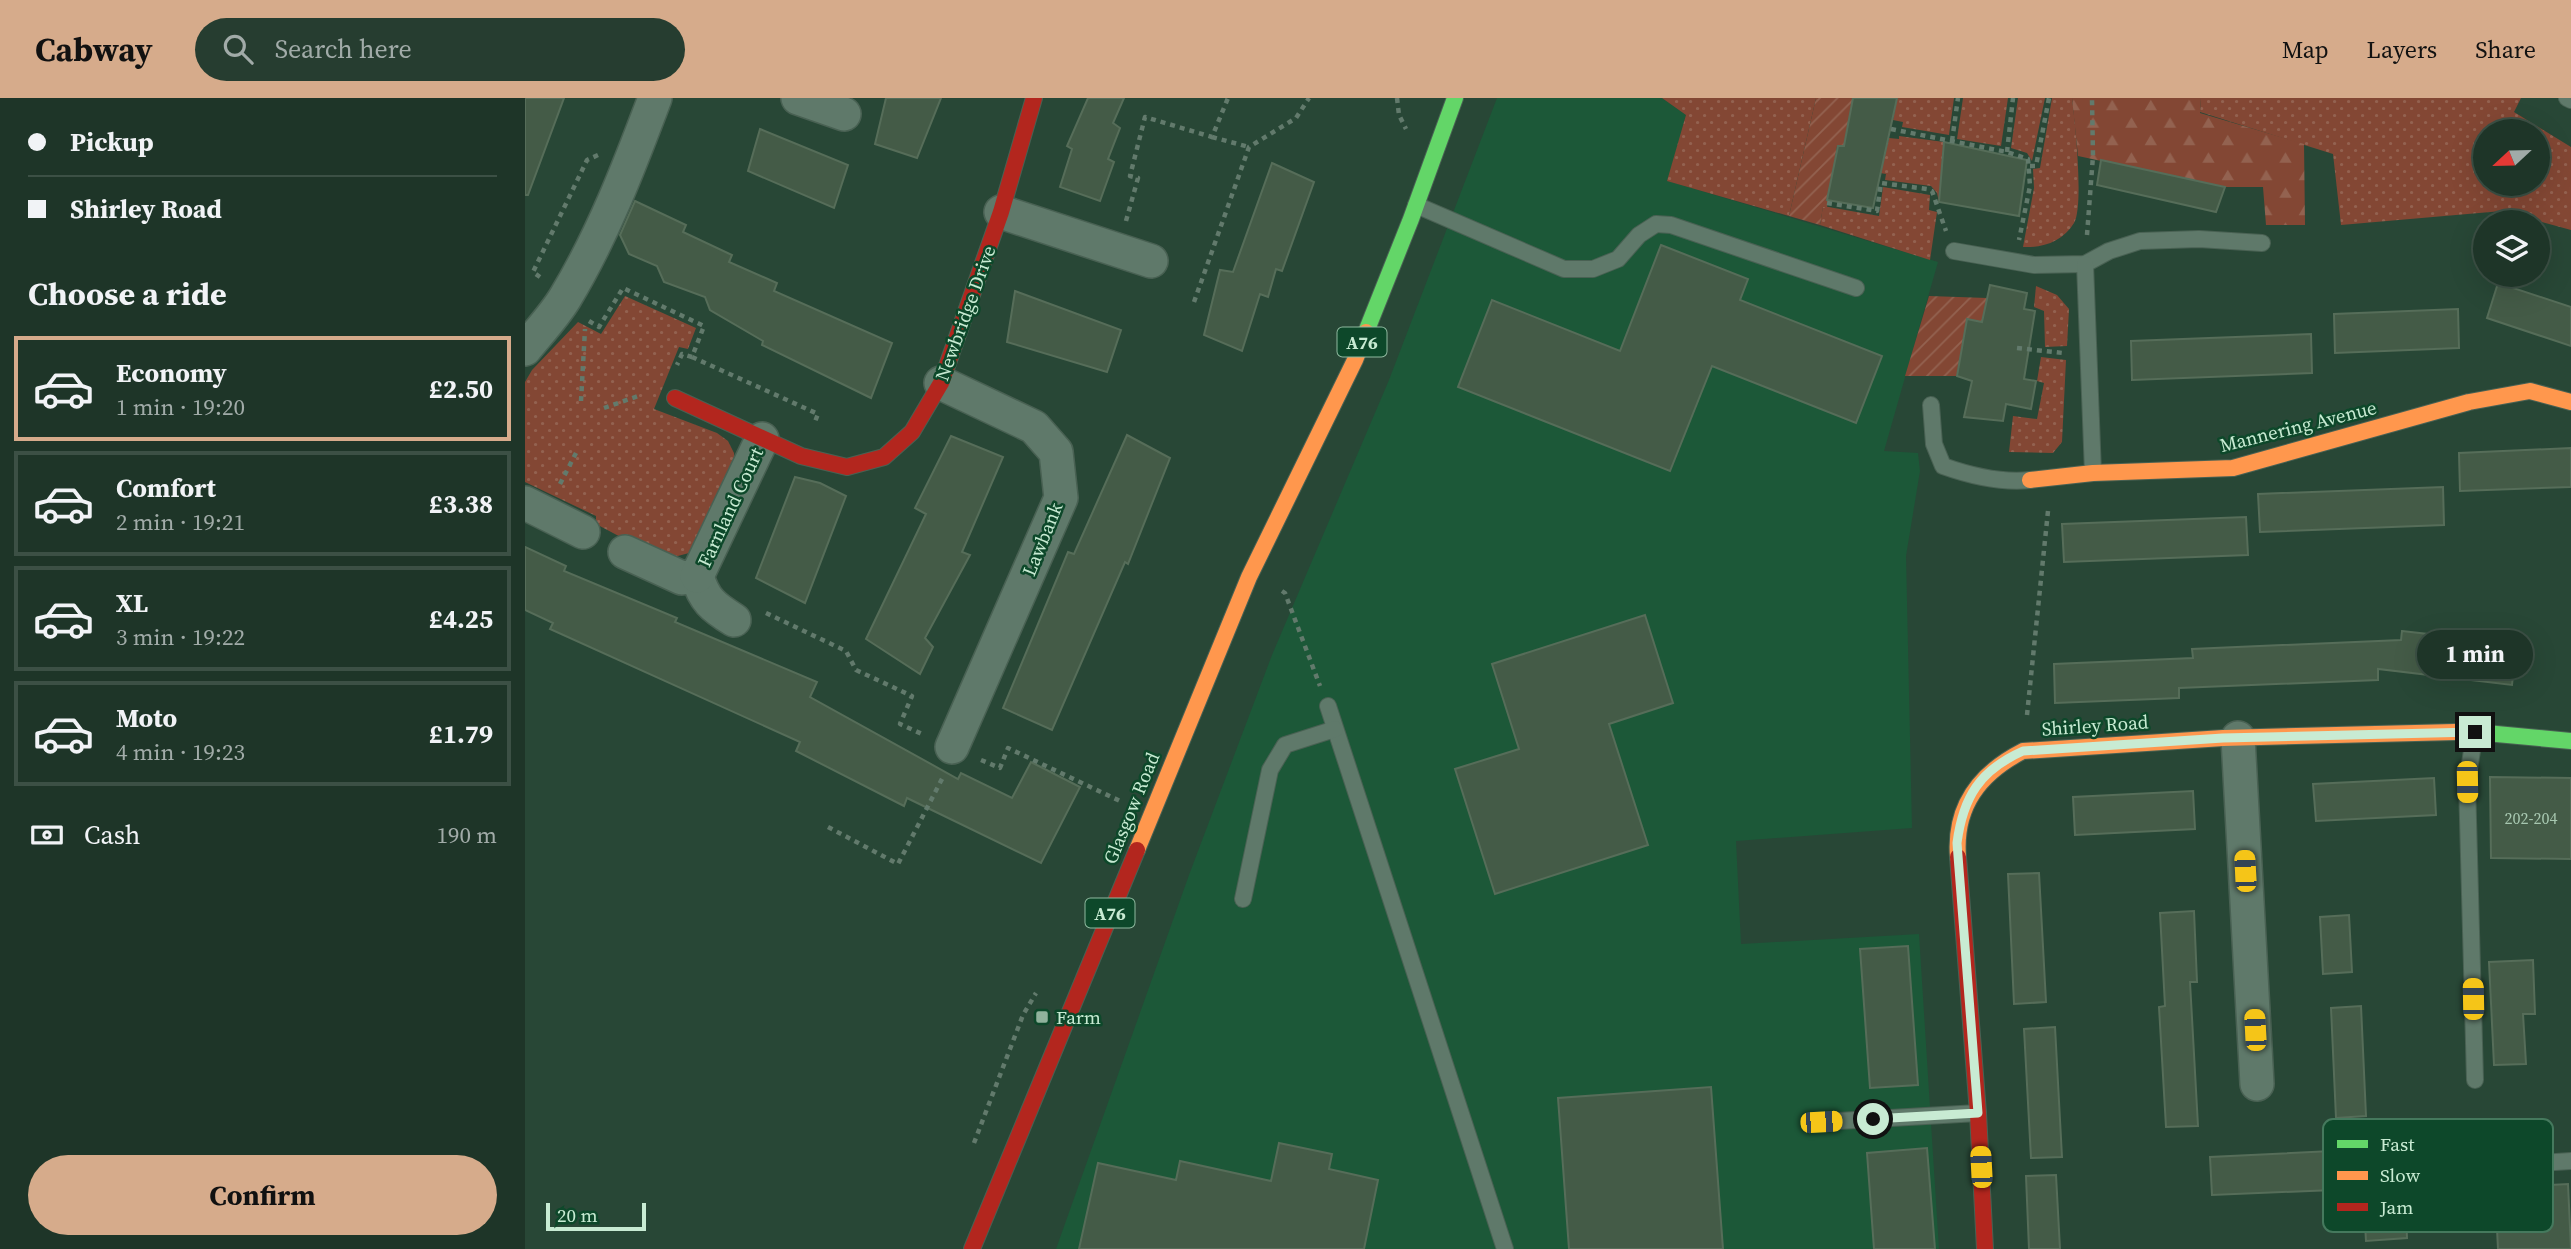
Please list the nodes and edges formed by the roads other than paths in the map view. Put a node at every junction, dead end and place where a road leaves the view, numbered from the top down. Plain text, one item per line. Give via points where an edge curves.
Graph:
1 (655, 98) edge
2 (798, 98) edge
3 (1034, 98) edge
4 (1455, 98) edge
5 (844, 114) dead end
6 (1416, 205) junction
7 (1000, 212) junction
8 (2262, 243) dead end
9 (1954, 251) road end
10 (1151, 261) dead end
11 (2085, 264) junction
12 (1856, 288) dead end
13 (525, 349) edge
14 (941, 383) junction
15 (675, 398) dead end
16 (2571, 402) edge
17 (1931, 405) dead end
18 (762, 439) junction
19 (2093, 473) junction
20 (2030, 480) joint
21 (525, 503) edge
22 (583, 532) dead end
23 (625, 552) dead end
24 (697, 576) junction
25 (734, 620) dead end
26 (1328, 706) road end
27 (1335, 729) junction
28 (2475, 732) junction
29 (2238, 738) junction
30 (2571, 741) edge
31 (949, 760) road end
32 (1243, 899) dead end
33 (2475, 1080) dead end
34 (2257, 1084) dead end
35 (1978, 1113) junction
36 (1821, 1122) dead end
37 (2571, 1161) edge
38 (2553, 1162) edge
39 (972, 1249) edge
40 (1505, 1249) edge
41 (1985, 1249) edge

1 - 13 street via 597,241 564,301
2 - 5 street
3 - 7 main road, Newbridge Drive
4 - 6 main road, A76
6 - 12 lane via 1564,269 1593,269 1618,258 1656,224 1671,225
6 - 39 main road, Glasgow Road / A76 via 1355,360 1249,577
7 - 10 street
7 - 14 main road, Newbridge Drive
8 - 11 lane via 2140,241
9 - 11 lane via 2035,265
11 - 19 lane
14 - 18 main road, Newbridge Drive via 912,432 884,457 847,467 801,456
14 - 31 street, Lawbank via 1034,427 1056,452 1061,498
15 - 18 main road, Newbridge Drive
16 - 19 main road, Mannering Avenue via 2530,390 2469,402 2233,468
17 - 20 lane via 1934,443 1943,466 2008,482
18 - 24 street, Farnland Court
19 - 20 main road, Mannering Avenue
21 - 22 street
23 - 24 street, Farnland Court via 682,578
24 - 25 street, Farnland Court via 702,593
26 - 27 lane
27 - 32 lane via 1286,745 1270,769
27 - 40 lane
28 - 29 main road, Shirley Road
28 - 30 main road, Shirley Road
28 - 33 lane via 2467,782
29 - 34 street
29 - 35 main road, Shirley Road via 2023,751 2003,760 1973,790 1957,843
35 - 36 lane
35 - 41 main road, Shirley Road
37 - 38 lane

